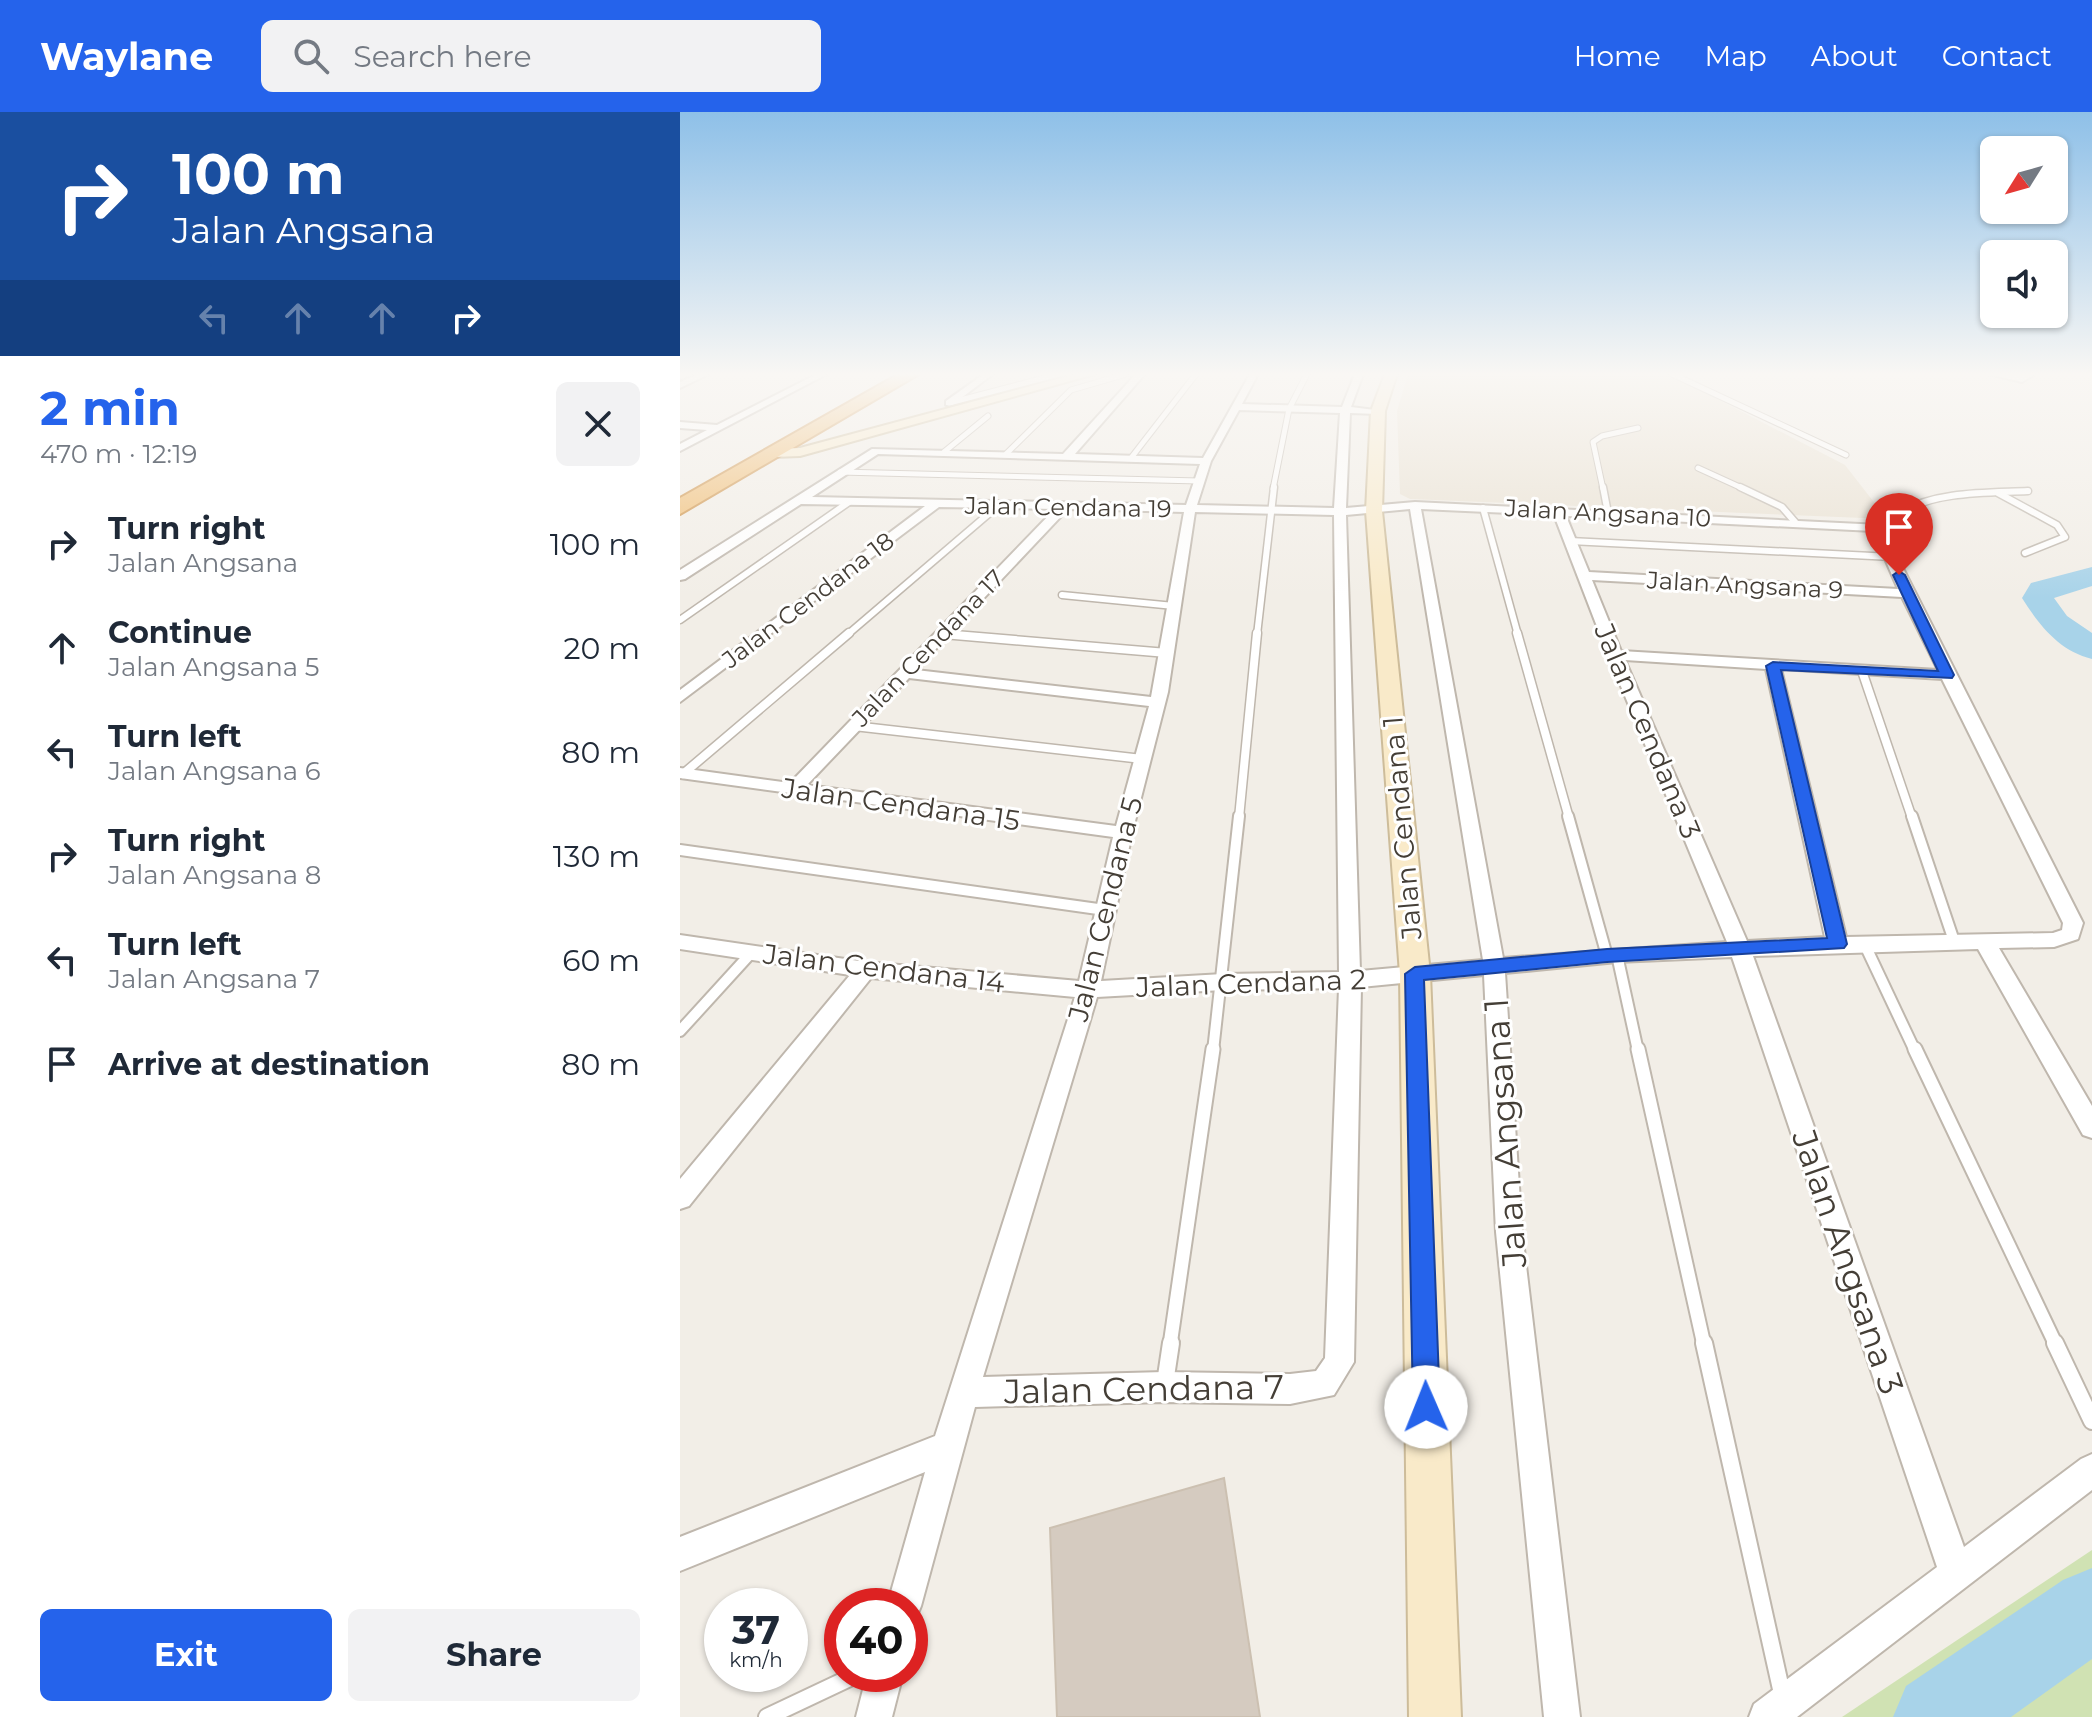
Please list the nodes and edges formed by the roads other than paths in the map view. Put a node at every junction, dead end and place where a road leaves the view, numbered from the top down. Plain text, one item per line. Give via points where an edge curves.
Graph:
1 (756, 449) edge
2 (780, 449) edge
3 (811, 449) edge
4 (948, 449) edge
5 (1011, 449) edge
6 (1073, 449) edge
7 (1138, 449) edge
8 (1212, 449) edge
9 (1281, 449) edge
10 (1343, 449) edge
11 (1376, 449) edge
12 (1594, 449) edge
13 (1833, 449) edge
14 (944, 452) junction
15 (773, 453) junction
16 (1006, 454) junction
17 (1846, 455) dead end
18 (1067, 456) junction
19 (1131, 458) junction
20 (1206, 461) junction
21 (1698, 468) dead end
22 (840, 472) junction
23 (1199, 481) junction
24 (680, 491) edge
25 (2028, 491) dead end
26 (1996, 492) junction
27 (796, 500) junction
28 (849, 502) junction
29 (935, 504) junction
30 (999, 505) junction
31 (1415, 505) junction
32 (680, 507) edge
33 (1064, 507) junction
34 (1483, 508) junction
35 (1190, 510) junction
36 (1558, 510) junction
37 (1269, 511) junction
38 (1374, 511) junction
39 (1340, 512) junction
40 (1608, 513) junction
41 (1795, 522) junction
42 (1877, 528) junction
43 (1570, 541) junction
44 (2025, 553) dead end
45 (1892, 557) junction
46 (680, 576) edge
47 (1584, 576) junction
48 (1907, 593) junction
49 (1062, 595) dead end
50 (1174, 606) junction
51 (680, 620) edge
52 (943, 634) junction
53 (1167, 653) junction
54 (1615, 655) junction
55 (1773, 666) junction
56 (1862, 671) junction
57 (905, 673) junction
58 (1947, 675) junction
59 (680, 697) edge
60 (1157, 702) junction
61 (854, 726) junction
62 (1142, 759) junction
63 (682, 773) edge
64 (793, 790) junction
65 (1123, 833) junction
66 (680, 850) edge
67 (1105, 910) junction
68 (1954, 941) junction
69 (1984, 941) junction
70 (680, 942) edge
71 (1864, 943) junction
72 (1837, 944) junction
73 (1741, 951) junction
74 (752, 952) junction
75 (1612, 955) junction
76 (1494, 964) junction
77 (866, 970) junction
78 (1415, 974) junction
79 (1350, 980) junction
80 (1223, 982) junction
81 (1088, 990) junction
82 (680, 1031) edge
83 (2092, 1128) edge
84 (680, 1198) edge
85 (1324, 1385) joint
86 (1164, 1387) junction
87 (964, 1392) junction
88 (2092, 1421) edge
89 (947, 1447) junction
90 (2092, 1470) edge
91 (680, 1554) edge
92 (1956, 1573) junction
93 (909, 1588) edge
94 (824, 1690) edge
95 (880, 1692) edge
96 (1775, 1710) edge
97 (767, 1717) edge
98 (874, 1717) edge
99 (1435, 1717) edge
100 (1562, 1717) edge

1 - 24 highway
2 - 15 highway
3 - 15 street
4 - 14 lane
5 - 16 lane
6 - 18 street
7 - 19 lane
8 - 20 street, Jalan Cendana 5
9 - 37 lane
10 - 39 street, Jalan Cendana 1
11 - 38 street, Jalan Cendana 1
12 - 40 lane
13 - 17 lane
14 - 16 street
14 - 22 street via 876,451
15 - 32 highway
16 - 18 street
18 - 19 street
19 - 20 street
20 - 23 street, Jalan Cendana 5
21 - 41 lane via 1782,507
22 - 23 lane
22 - 27 street
23 - 35 street, Jalan Cendana 5
25 - 26 lane
26 - 42 lane via 1906,507 1901,523
26 - 44 lane via 2064,532 2062,540
27 - 28 street, Jalan Cendana 19
27 - 46 street
28 - 29 street, Jalan Cendana 19
28 - 51 lane
29 - 30 street, Jalan Cendana 19
29 - 59 street, Jalan Cendana 18
30 - 33 street, Jalan Cendana 19
30 - 63 lane
31 - 34 street, Jalan Angsana 10
31 - 38 street, Jalan Angsana 10
31 - 76 street, Jalan Angsana 1
33 - 35 street, Jalan Cendana 19
33 - 52 street, Jalan Cendana 17
34 - 36 street, Jalan Angsana 10
34 - 75 lane
35 - 37 street, Jalan Cendana 19
35 - 50 street, Jalan Cendana 5
36 - 40 street, Jalan Angsana 10
36 - 43 street, Jalan Cendana 3
37 - 39 street, Jalan Cendana 19
37 - 80 lane
38 - 39 street, Jalan Angsana 10
38 - 78 street, Jalan Cendana 1
39 - 79 street, Jalan Cendana 1
40 - 41 street, Jalan Angsana 10
41 - 42 street, Jalan Angsana 10
42 - 45 street
43 - 45 lane
43 - 47 street, Jalan Cendana 3
45 - 48 street
47 - 48 street, Jalan Angsana 9
47 - 54 street, Jalan Cendana 3
48 - 58 street
49 - 50 lane
50 - 53 street, Jalan Cendana 5
52 - 53 lane
52 - 57 street, Jalan Cendana 17
53 - 60 street, Jalan Cendana 5
54 - 55 street
54 - 73 street, Jalan Cendana 3
55 - 56 street
55 - 72 street
56 - 58 street
56 - 68 lane
57 - 60 street
57 - 61 street, Jalan Cendana 17
58 - 69 street, Jalan Cendana 2 via 2073,923 2071,934 2054,940
60 - 62 street, Jalan Cendana 5
61 - 62 lane
61 - 64 street, Jalan Cendana 17
62 - 65 street, Jalan Cendana 5
63 - 64 street, Jalan Cendana 15
64 - 65 street, Jalan Cendana 15
65 - 67 street, Jalan Cendana 5
66 - 67 lane
67 - 81 street, Jalan Cendana 5
68 - 69 street, Jalan Cendana 2
68 - 71 street, Jalan Cendana 2
69 - 83 street
70 - 74 street, Jalan Cendana 14
71 - 72 street, Jalan Cendana 2
71 - 88 lane
72 - 73 street, Jalan Cendana 2
73 - 75 street, Jalan Cendana 2
73 - 92 street, Jalan Angsana 3
74 - 77 street, Jalan Cendana 14
74 - 82 lane
75 - 76 street, Jalan Cendana 2
75 - 96 lane
76 - 78 street, Jalan Cendana 2
76 - 100 street, Jalan Angsana 1 via 1509,1232
77 - 81 street, Jalan Cendana 14
77 - 84 street
78 - 79 street, Jalan Cendana 2
78 - 99 street, Jalan Cendana 1
79 - 80 street, Jalan Cendana 2
79 - 85 street, Jalan Cendana 1 via 1339,1362
80 - 81 street, Jalan Cendana 2
80 - 86 lane
81 - 87 street, Jalan Cendana 5
85 - 86 street, Jalan Cendana 7
86 - 87 street, Jalan Cendana 7
87 - 89 street, Jalan Cendana 5
89 - 91 street
89 - 93 street, Jalan Cendana 5
90 - 92 street
92 - 96 street
94 - 97 lane
95 - 98 street

